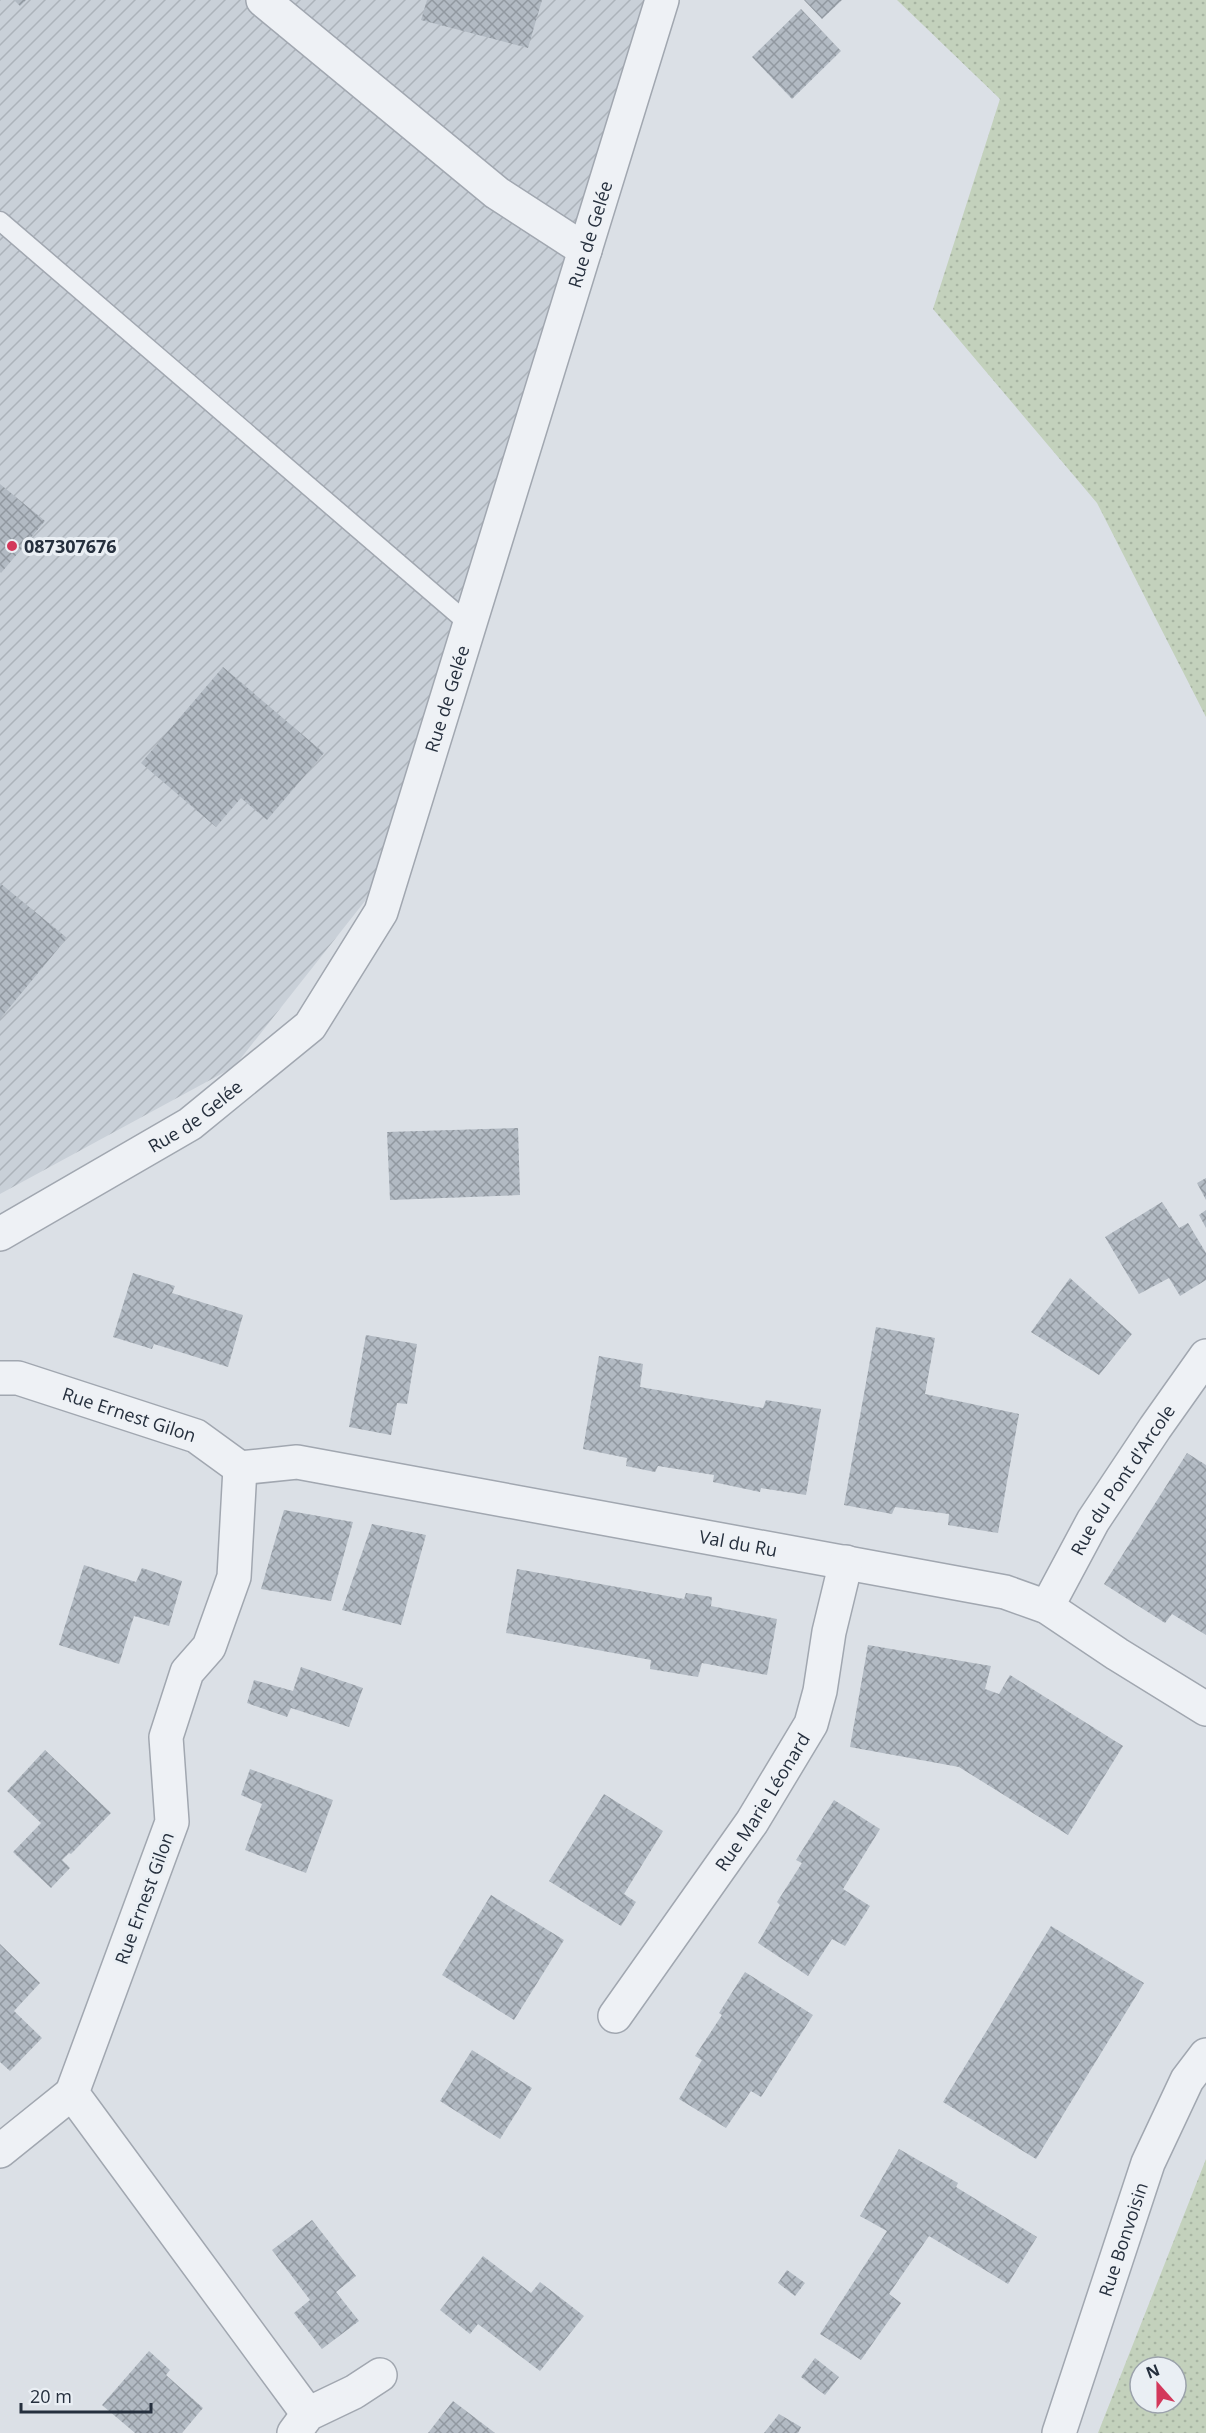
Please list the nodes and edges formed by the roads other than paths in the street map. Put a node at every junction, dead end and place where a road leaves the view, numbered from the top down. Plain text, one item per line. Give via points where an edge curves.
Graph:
1 (262, 0) edge
2 (662, 0) edge
3 (0, 221) edge
4 (585, 250) junction
5 (470, 624) junction
6 (0, 1234) edge
7 (1206, 1356) edge
8 (0, 1378) edge
9 (240, 1468) junction
10 (846, 1562) junction
11 (1047, 1607) junction
12 (1206, 1709) edge
13 (615, 2016) dead end
14 (1206, 2055) edge
15 (72, 2093) junction
16 (0, 2151) edge
17 (380, 2376) dead end
18 (301, 2423) edge
19 (1059, 2433) edge

1 - 4 street via 497,193
2 - 4 street, Rue de Gelée
3 - 5 lane
4 - 5 street, Rue de Gelée
5 - 6 street, Rue de Gelée via 381,912 310,1026 190,1124
7 - 11 street, Rue du Pont d'Arcole via 1094,1521
8 - 9 street, Rue Ernest Gilon via 18,1378 196,1436
9 - 10 street, Val du Ru via 297,1462
9 - 15 street, Rue Ernest Gilon via 234,1578 209,1647 187,1672 166,1737 172,1822
10 - 11 street, Val du Ru via 1005,1592
10 - 13 street, Rue Marie Léonard via 811,1724 752,1822
11 - 12 street, Val du Ru
14 - 19 street, Rue Bonvoisin via 1187,2080 1148,2163
15 - 16 street
15 - 18 street
17 - 18 street

